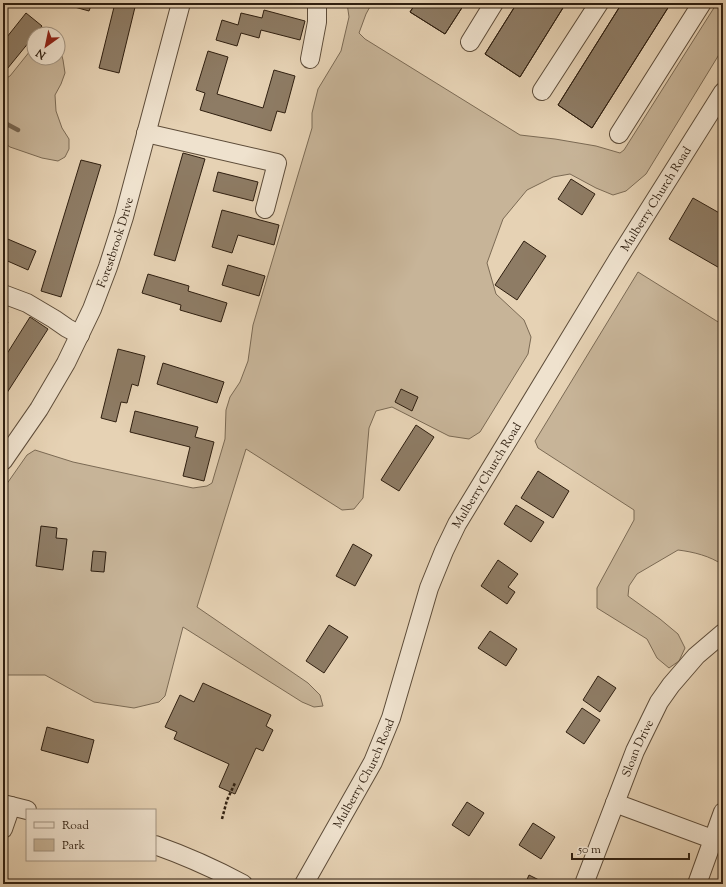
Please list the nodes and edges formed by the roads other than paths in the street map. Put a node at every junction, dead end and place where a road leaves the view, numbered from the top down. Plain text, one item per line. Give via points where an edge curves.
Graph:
1 (181, 3) edge
2 (317, 3) edge
3 (494, 3) edge
4 (599, 3) edge
5 (702, 3) edge
6 (470, 42) dead end
7 (310, 59) dead end
8 (542, 91) dead end
9 (723, 92) edge
10 (146, 133) junction
11 (619, 134) dead end
12 (266, 209) dead end
13 (3, 294) edge
14 (80, 335) junction
15 (3, 461) edge
16 (723, 633) edge
17 (615, 803) junction
18 (14, 807) edge
19 (723, 812) edge
20 (3, 829) edge
21 (718, 841) edge
22 (156, 845) edge
23 (243, 884) edge
24 (304, 884) edge
25 (584, 884) edge
26 (697, 884) edge

1 - 10 street, Forestbrook Drive
2 - 7 street via 317,22
3 - 6 street
4 - 8 street
5 - 11 street
9 - 24 street, Mulberry Church Road via 457,524 429,588 391,718 373,762
10 - 12 street via 277,163
10 - 14 street, Forestbrook Drive via 108,267
13 - 14 street via 26,303
14 - 15 street, Forestbrook Drive via 40,409
16 - 17 street, Sloan Drive via 696,656 659,702 635,751
17 - 21 street
17 - 25 street, Sloan Drive
18 - 20 street
19 - 21 street
21 - 26 street
22 - 23 street

